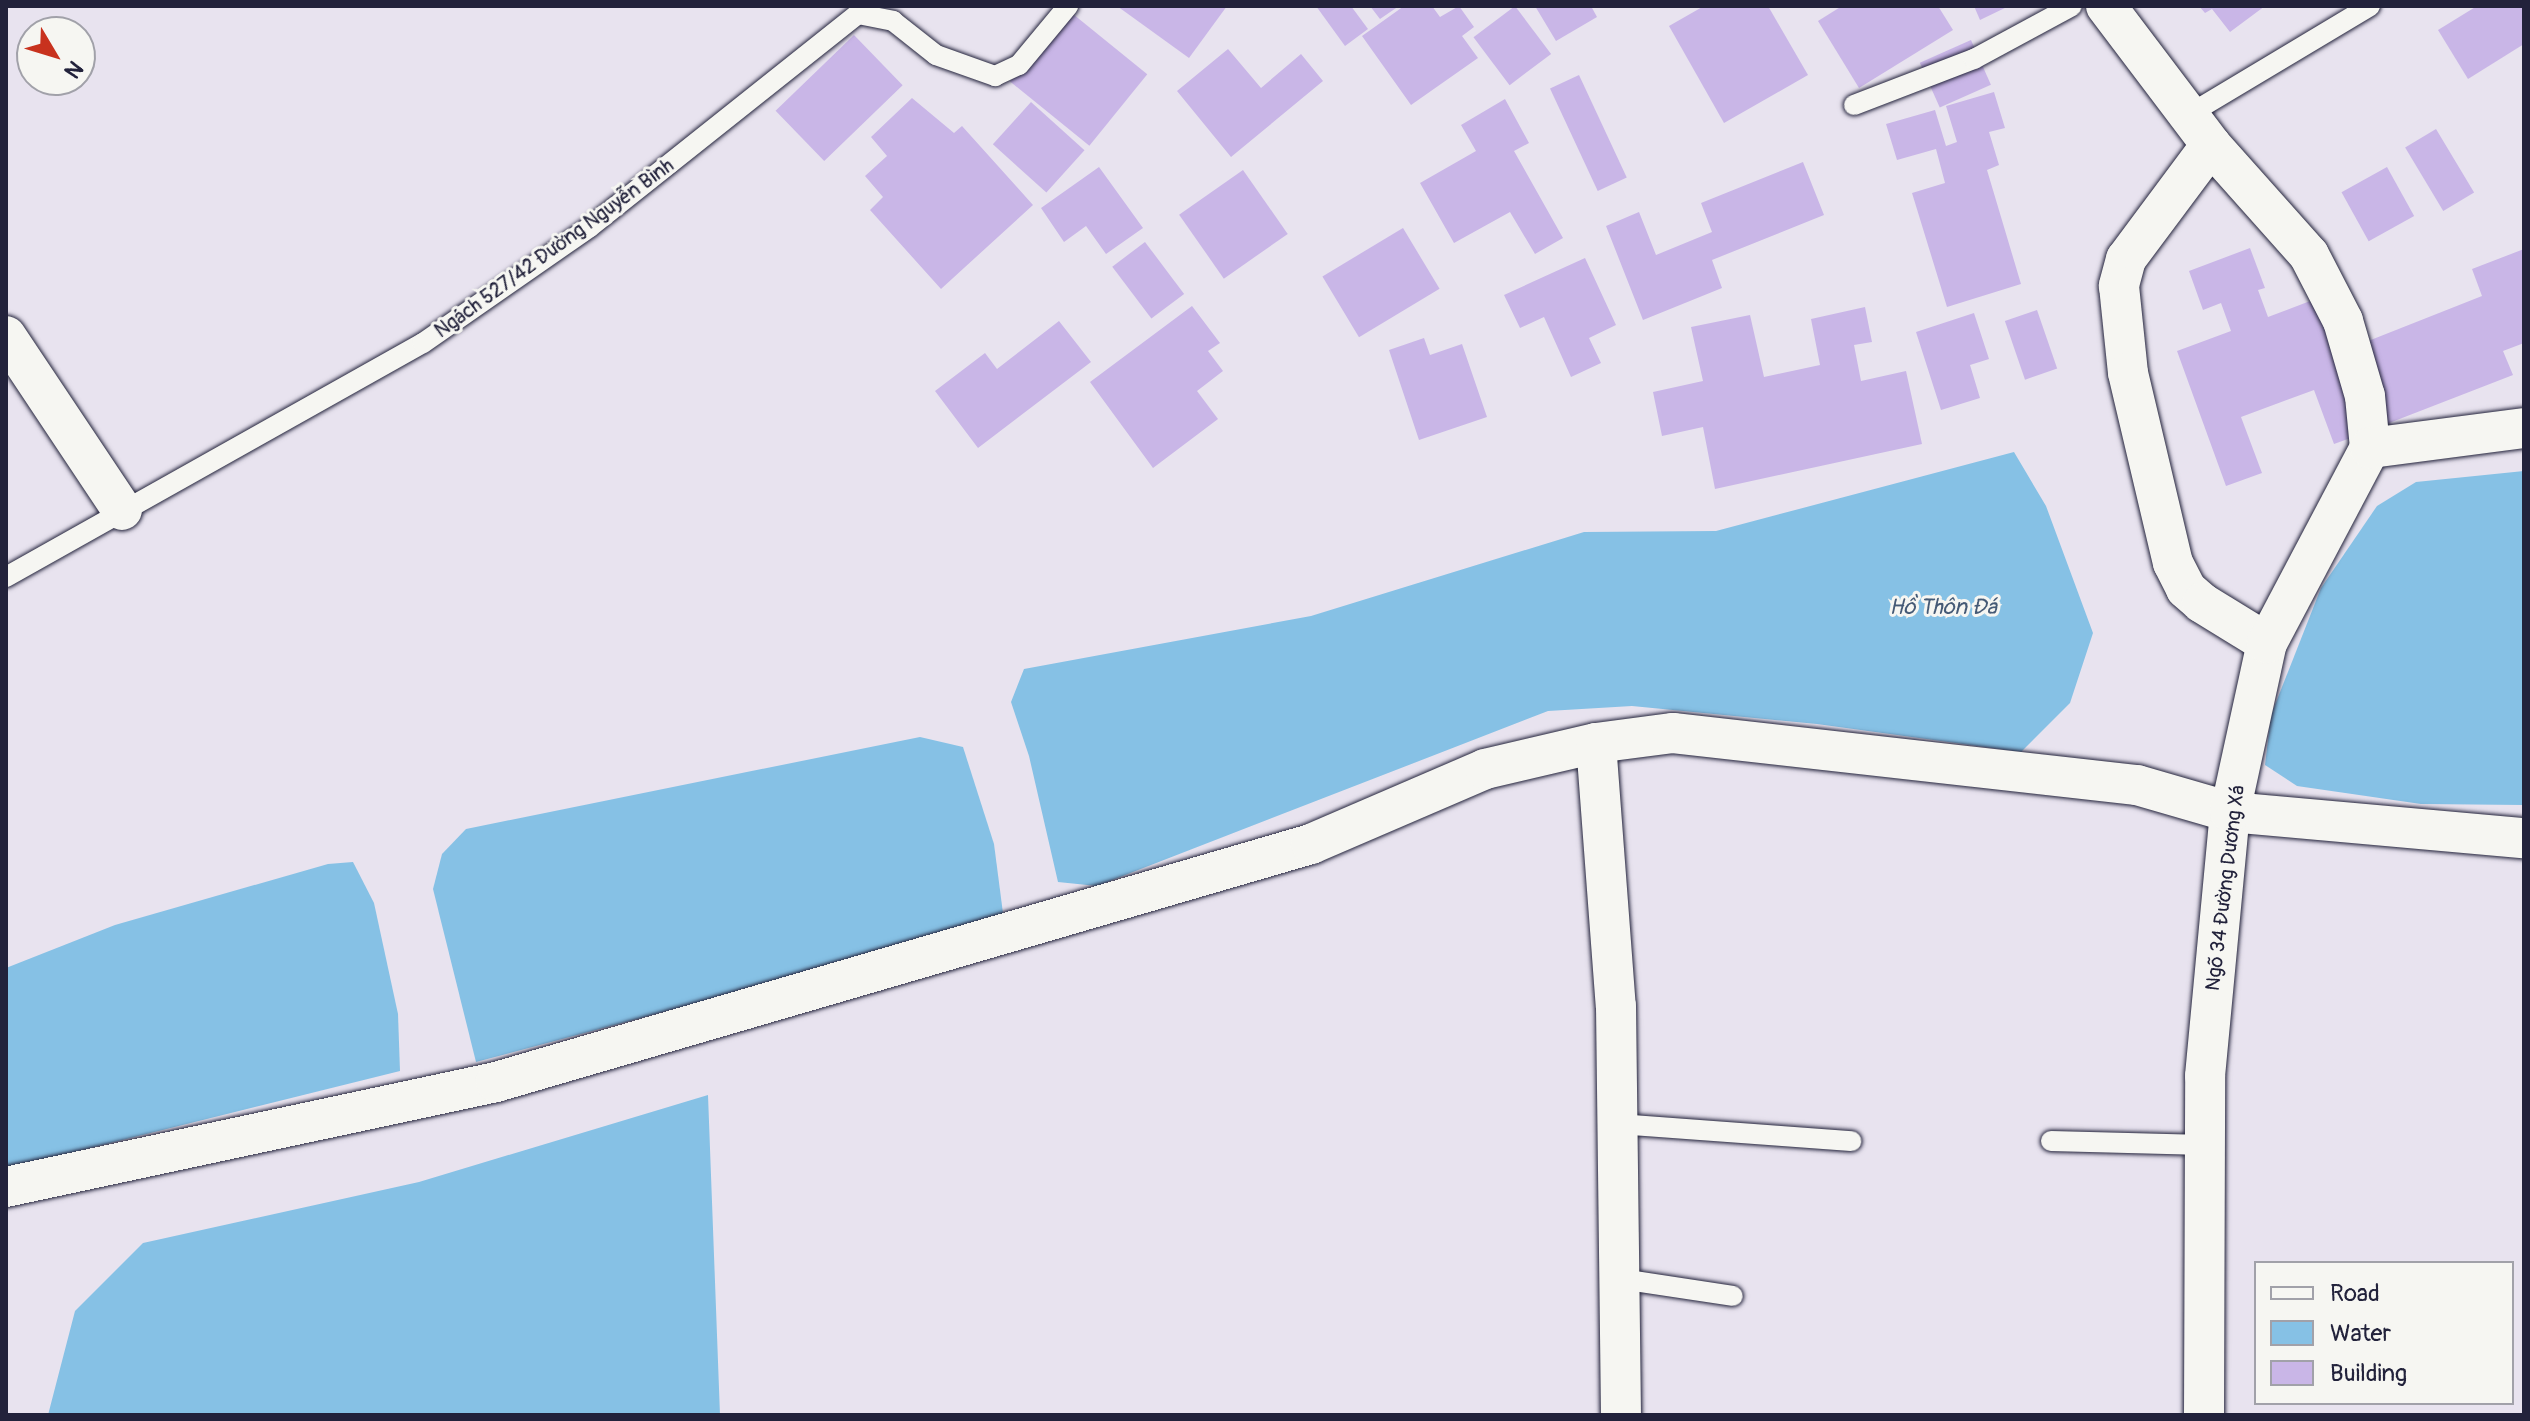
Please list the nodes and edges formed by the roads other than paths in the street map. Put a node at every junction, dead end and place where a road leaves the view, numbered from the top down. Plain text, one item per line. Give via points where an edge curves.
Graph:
1 (1068, 6) edge
2 (2072, 6) edge
3 (2106, 6) edge
4 (2370, 6) edge
5 (1854, 105) dead end
6 (2200, 130) junction
7 (6, 336) edge
8 (2524, 428) edge
9 (2370, 448) junction
10 (122, 510) junction
11 (6, 577) edge
12 (2267, 643) junction
13 (1596, 743) junction
14 (2230, 812) junction
15 (2524, 838) edge
16 (1618, 1124) junction
17 (1851, 1141) dead end
18 (2051, 1141) dead end
19 (2205, 1145) junction
20 (6, 1187) edge
21 (1621, 1279) junction
22 (1733, 1296) dead end
23 (1621, 1415) edge
24 (2204, 1415) edge

1 - 10 lane, Ngách 527/42 Đường Nguyễn Bình via 1019,65 995,76 936,55 893,21 858,14 590,227 423,343
2 - 5 lane via 1974,59
3 - 6 street
4 - 6 lane
6 - 9 street via 2309,255 2343,321 2365,396
6 - 12 street via 2126,259 2119,286 2128,373 2173,563 2186,589
7 - 10 street
8 - 9 street
9 - 12 street, Ngõ 34 Đường Dương Xá
10 - 11 lane, Ngách 527/42 Đường Nguyễn Bình
12 - 14 street, Ngõ 34 Đường Dương Xá
13 - 14 street via 1673,733 2137,785
13 - 16 street via 1616,1006
13 - 20 street via 1485,769 1297,849 496,1082
14 - 15 street
14 - 19 street, Ngõ 34 Đường Dương Xá via 2205,1076
16 - 17 lane
16 - 21 street
18 - 19 lane
19 - 24 street, Ngõ 34 Đường Dương Xá
21 - 22 lane
21 - 23 street

